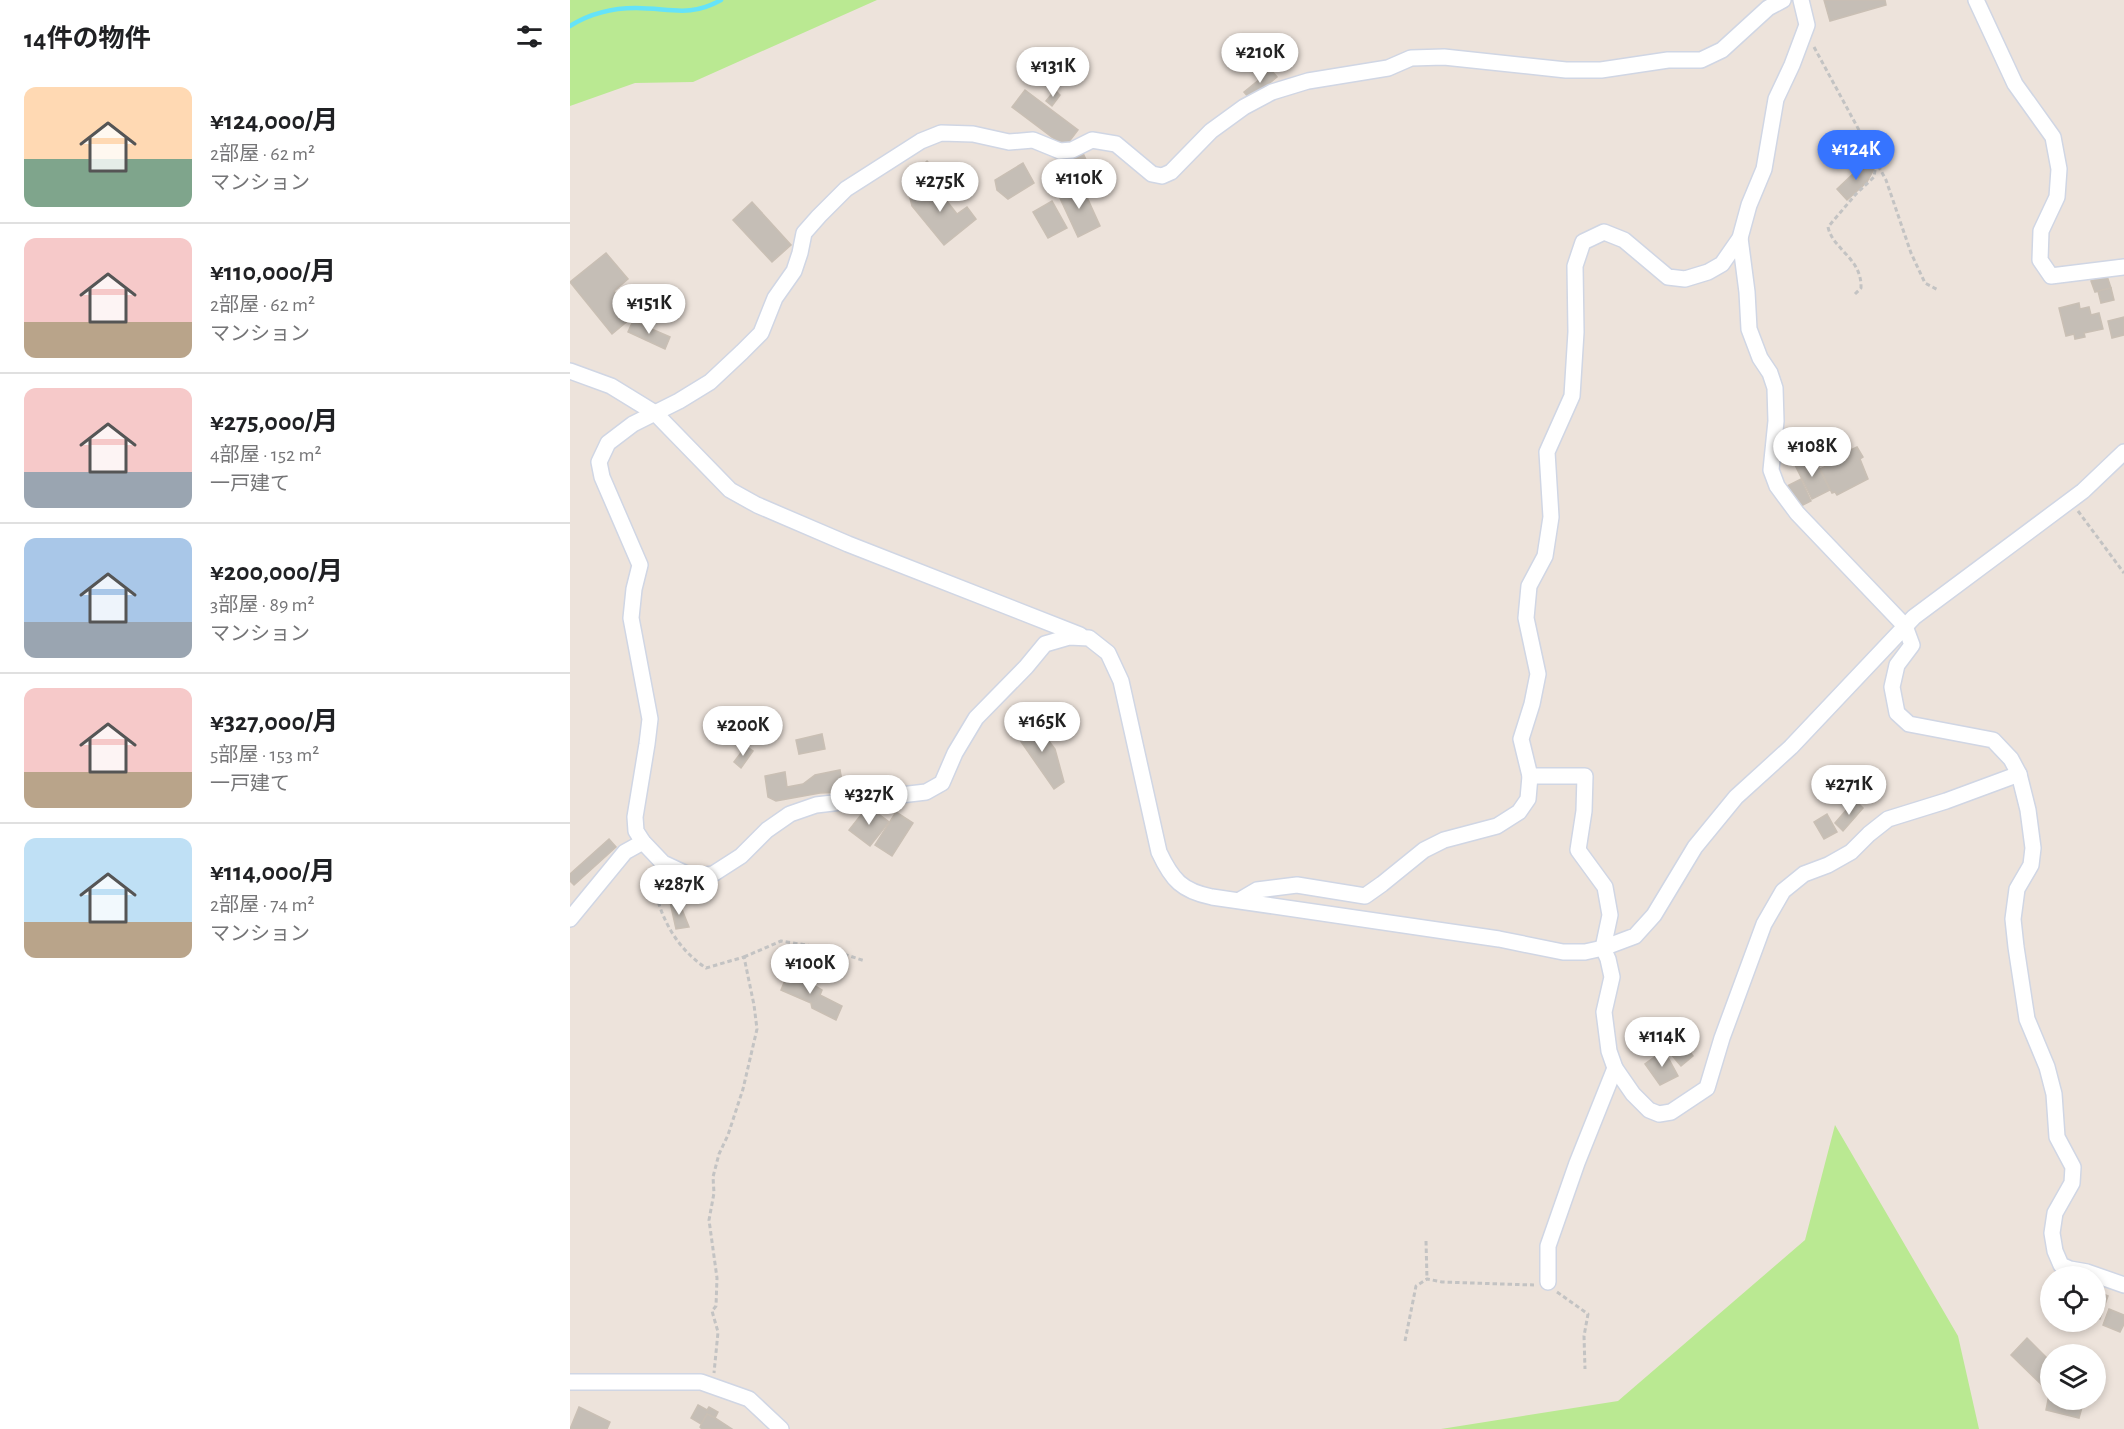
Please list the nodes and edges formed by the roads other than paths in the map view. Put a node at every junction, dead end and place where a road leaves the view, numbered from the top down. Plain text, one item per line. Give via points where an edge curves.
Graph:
1 (1783, 0) edge
2 (1801, 0) edge
3 (1976, 0) edge
4 (1740, 238) junction
5 (2124, 267) edge
6 (570, 371) edge
7 (655, 413) junction
8 (2124, 452) edge
9 (1905, 626) junction
10 (1089, 638) junction
11 (2019, 774) junction
12 (1530, 776) junction
13 (646, 846) junction
14 (1240, 900) junction
15 (570, 919) edge
16 (1603, 948) junction
17 (1615, 1068) junction
18 (1548, 1282) road end
19 (2124, 1285) edge
20 (570, 1382) edge
21 (781, 1429) edge

1 - 7 street via 1768,8 1722,51 1701,60 1566,70 1444,57 1411,58 1388,68 1308,81 1272,92 1244,107 1162,176 1152,174 1116,144 1092,140 1060,151 1033,140 1009,142 973,134 941,133 921,141 846,189 804,233 794,271 775,298 761,333 710,381
2 - 4 street via 1806,29 1776,99 1764,170
3 - 5 street via 2015,84 2053,137 2059,169 2057,197 2042,231 2040,260 2051,276
4 - 9 street via 1749,329 1775,388 1771,470 1777,486 1797,513
4 - 12 street via 1722,264 1685,279 1668,277 1624,240 1604,232 1583,242 1575,266 1572,396 1547,452 1551,517 1545,556 1529,586 1526,618 1538,674 1521,739
6 - 7 street via 611,386
7 - 10 street via 730,490 757,504 859,549
7 - 13 street via 608,443 599,462 639,565 631,618 650,719 634,817 636,831
8 - 9 street via 2083,491
9 - 11 street via 1912,645 1897,664 1894,676 1897,713 1909,724 1993,740
9 - 16 street via 1791,747 1736,797 1695,847 1654,915 1635,936
10 - 13 street via 1069,637 1045,644 976,718 942,783 926,792 816,805 790,814 741,856 713,874 693,877 663,863
10 - 14 street via 1108,653 1121,681 1153,830 1168,873 1182,887 1197,894
11 - 17 street via 1888,819 1851,852 1804,874 1783,891 1764,924 1707,1088 1688,1103 1671,1112 1659,1114 1649,1110
11 - 19 street via 2033,848 2031,865 2018,889 2013,919 2016,947 2027,1019 2047,1067 2058,1137 2073,1167 2072,1183 2055,1213 2055,1251 2061,1265
12 - 14 street via 1528,799 1519,812 1497,826 1444,840 1424,850 1365,896 1297,885 1257,890
12 - 16 street via 1585,776 1578,850 1605,887 1610,915
13 - 15 street via 625,852
14 - 16 street via 1563,952
16 - 17 street via 1611,977 1604,1012 1605,1031
17 - 18 street via 1548,1246
20 - 21 street via 702,1382 749,1399

